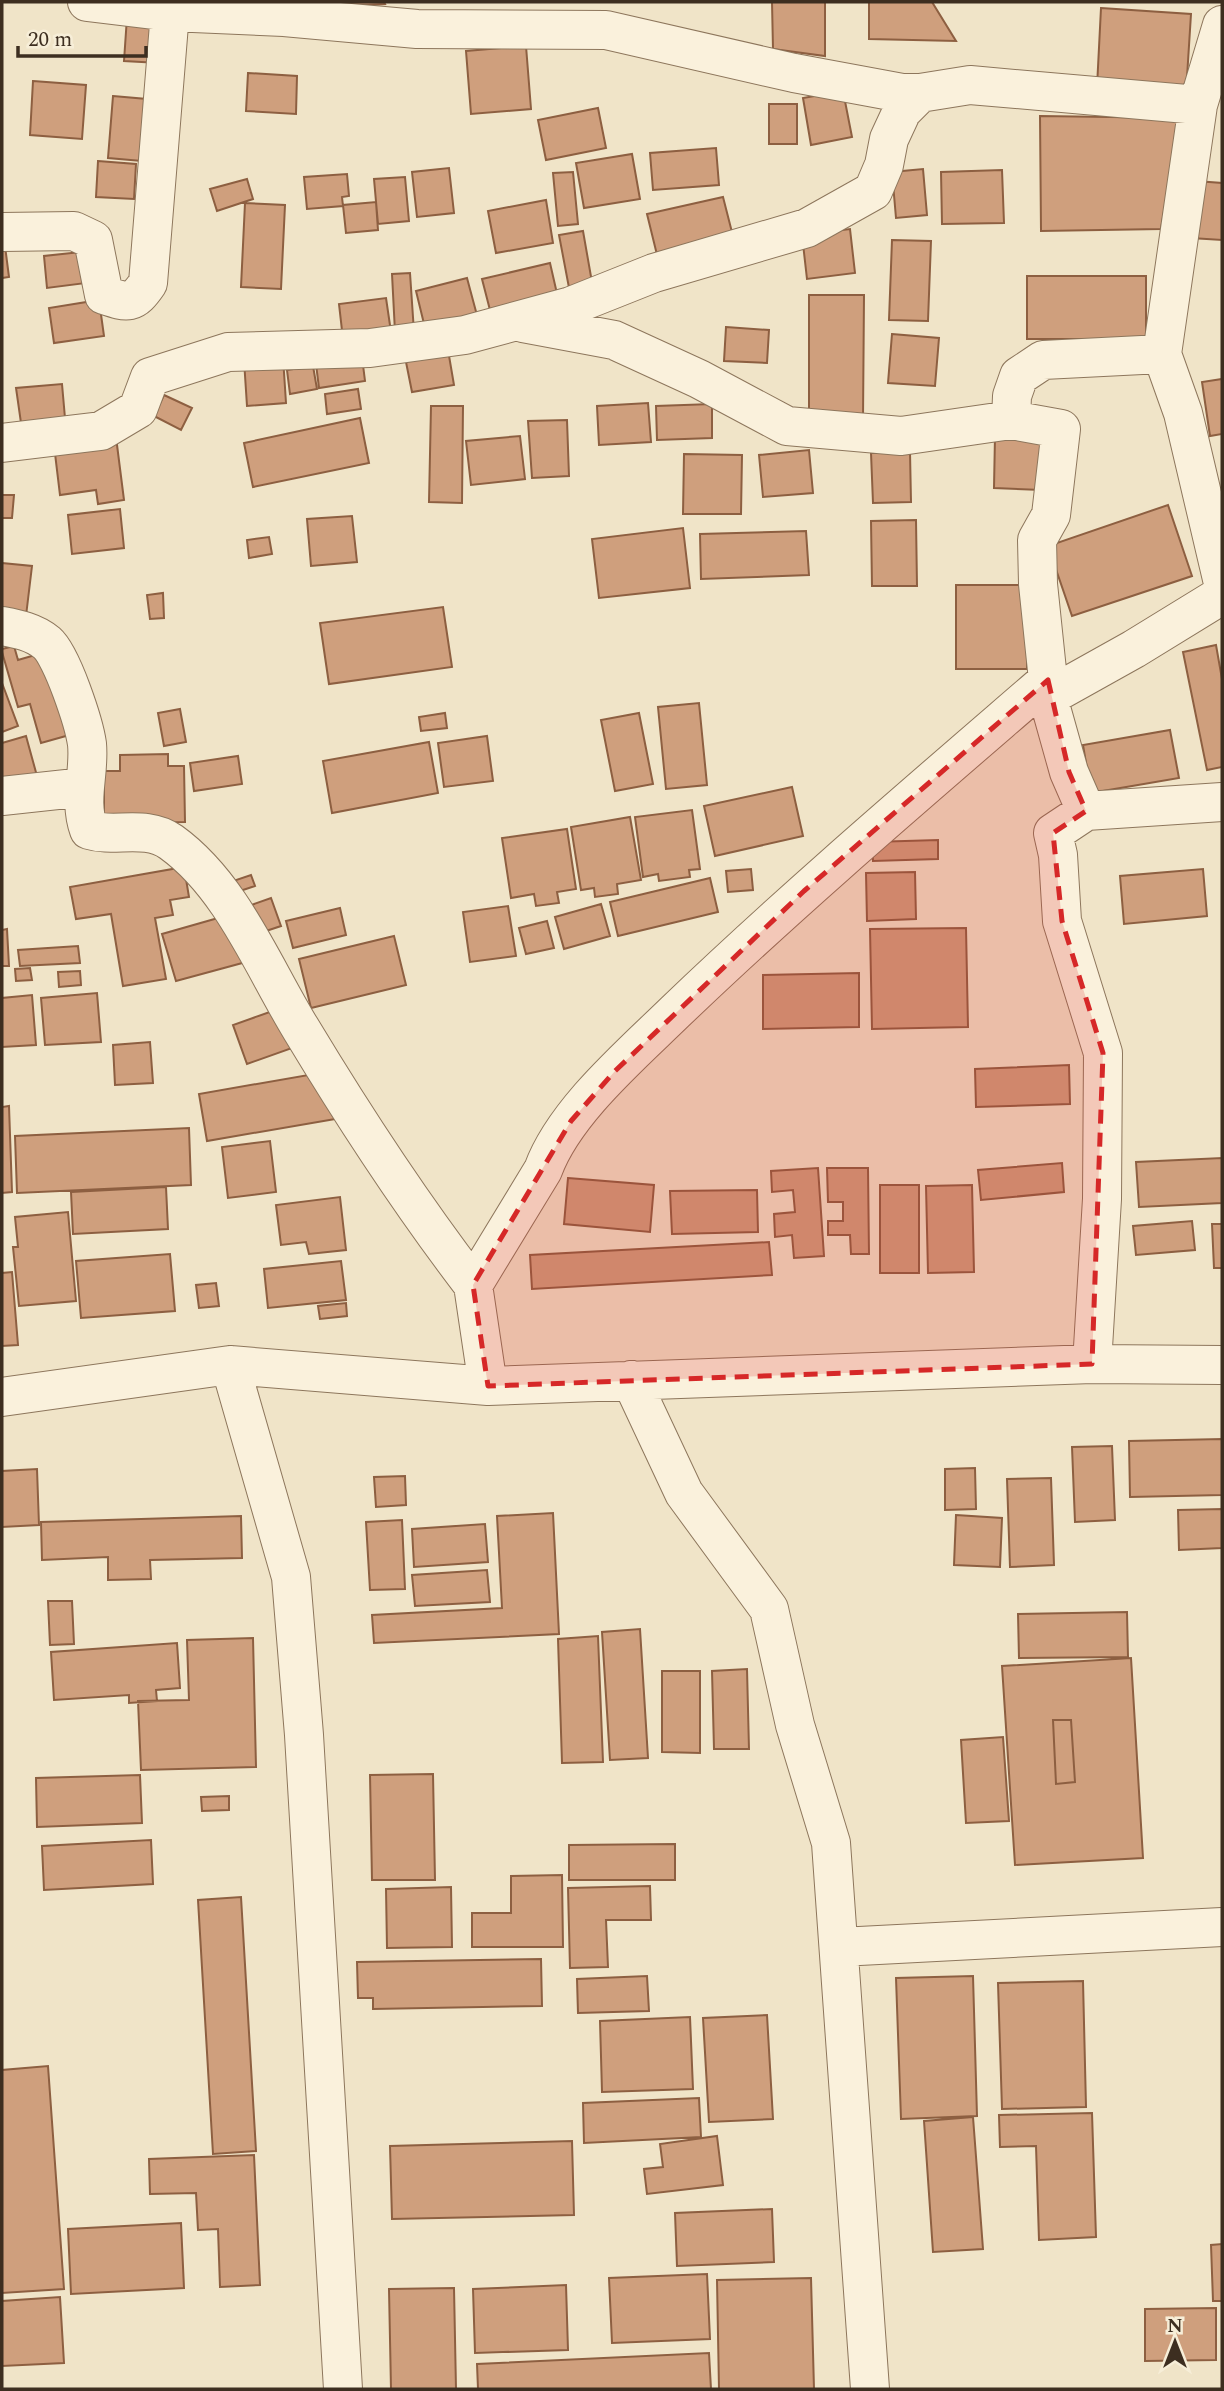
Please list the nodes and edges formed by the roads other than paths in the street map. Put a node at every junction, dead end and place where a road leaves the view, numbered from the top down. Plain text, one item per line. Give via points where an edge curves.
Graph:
1 (87, 2) edge
2 (170, 12) junction
3 (402, 14) edge
4 (1222, 24) edge
5 (920, 93) junction
6 (1198, 106) junction
7 (2, 232) edge
8 (514, 322) junction
9 (1162, 354) junction
10 (1011, 420) junction
11 (2, 443) edge
12 (1222, 579) edge
13 (1222, 595) edge
14 (2, 626) edge
15 (1048, 689) junction
16 (85, 787) junction
17 (2, 796) edge
18 (1222, 802) edge
19 (1086, 811) junction
20 (473, 1285) junction
21 (1092, 1364) junction
22 (1222, 1364) edge
23 (230, 1365) junction
24 (631, 1380) junction
25 (488, 1386) junction
26 (2, 1397) edge
27 (1222, 1927) edge
28 (840, 1947) junction
29 (343, 2389) edge
30 (870, 2389) edge

1 - 2 street
2 - 3 street via 284,17
2 - 7 street via 148,283 138,297 126,302 104,295 93,240 74,231
3 - 5 street via 417,29 606,30 794,73
4 - 6 street
5 - 6 street via 970,85
5 - 8 street via 902,111 873,191 807,228 654,273 571,306
6 - 9 street
8 - 10 street via 614,340 787,426 901,436
8 - 11 street via 465,335 370,348 228,352 150,376 138,409 102,431
9 - 10 street via 1043,360 1019,376
9 - 12 street via 1183,413
10 - 15 street via 1061,429 1051,515 1037,540
13 - 15 street
14 - 16 street via 24,630 48,644 61,665 87,744
15 - 19 street via 1069,772
15 - 20 street via 804,891 615,1071 571,1121
16 - 17 street
16 - 20 street via 83,806 89,830 136,830 170,841 210,879 247,932 358,1121
18 - 19 street
19 - 21 street via 1053,833 1062,921 1103,1053 1102,1199
20 - 25 street
21 - 22 street
21 - 24 street
23 - 25 street
23 - 26 street
23 - 29 street via 291,1577
24 - 25 street
24 - 28 street via 684,1493 769,1609 795,1725 831,1843
27 - 28 street
28 - 30 street

